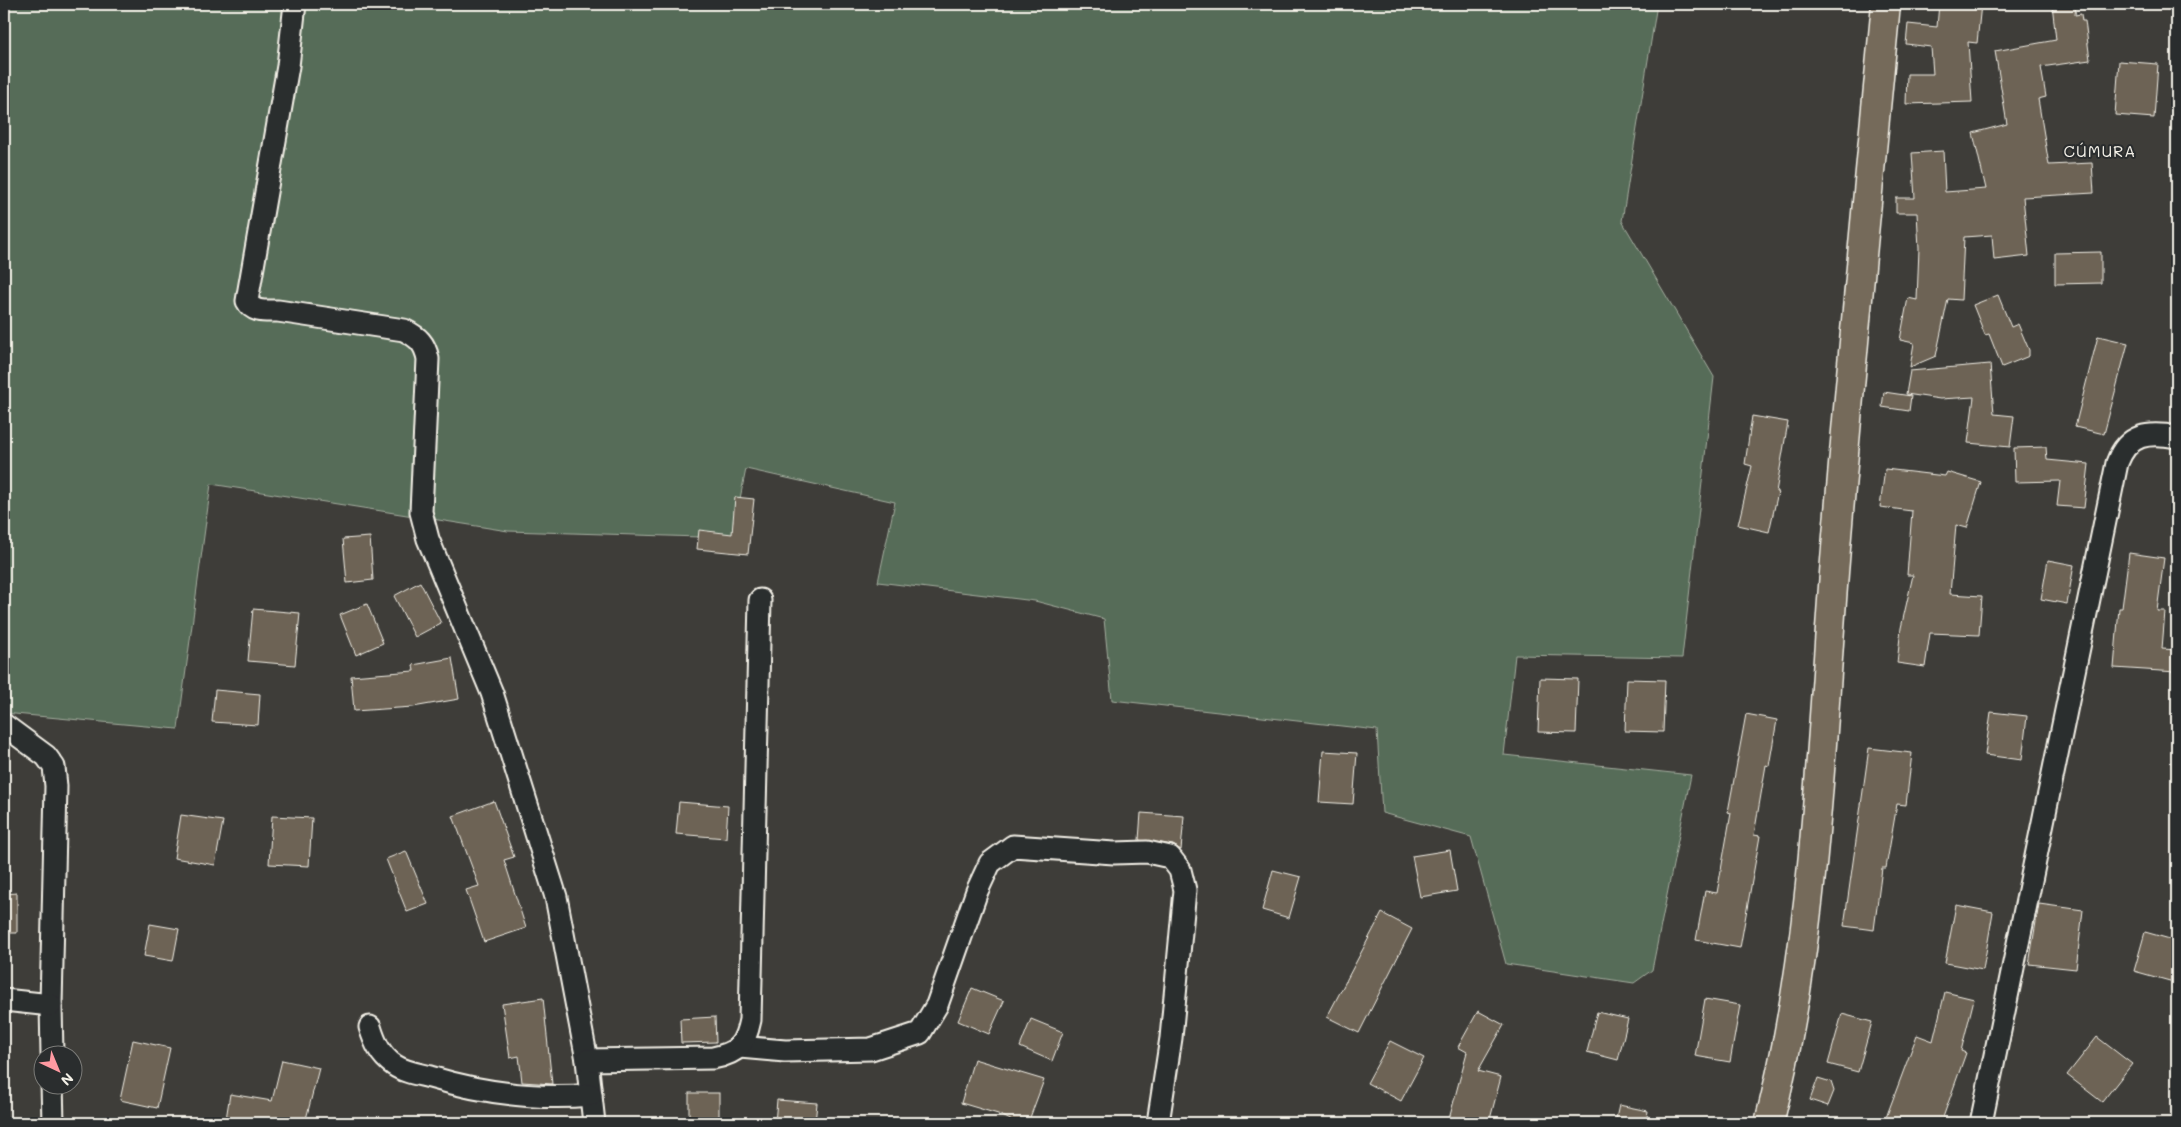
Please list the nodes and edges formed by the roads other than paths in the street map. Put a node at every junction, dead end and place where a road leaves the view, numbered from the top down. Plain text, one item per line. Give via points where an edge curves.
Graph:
1 (295, 4) edge
2 (1886, 4) edge
3 (2177, 437) edge
4 (760, 600) dead end
5 (4, 725) edge
6 (4, 1000) edge
7 (51, 1005) junction
8 (370, 1027) dead end
9 (52, 1044) edge
10 (740, 1047) junction
11 (588, 1060) junction
12 (52, 1094) edge
13 (591, 1095) junction
14 (53, 1123) edge
15 (594, 1123) edge
16 (1158, 1123) edge
17 (1769, 1123) edge
18 (1981, 1123) edge

1 - 11 street via 288,66 247,301 249,307 258,311 278,311 404,330 420,338 426,349 421,512 428,539 492,693 556,897
2 - 17 main road via 1848,400 1815,832 1801,953 1781,1075
3 - 18 street via 2160,434 2129,442 2117,464
4 - 10 street via 750,1020 747,1037
5 - 7 street via 46,756 54,767
6 - 7 street
7 - 9 street
8 - 13 street via 375,1043 395,1066 450,1084 521,1097
10 - 11 street via 728,1055 713,1058
10 - 16 street via 871,1049 920,1033 937,1005 990,863 1013,846 1114,854 1147,852 1170,857 1180,870 1185,890 1172,1038
11 - 13 street
12 - 14 street
13 - 15 street

